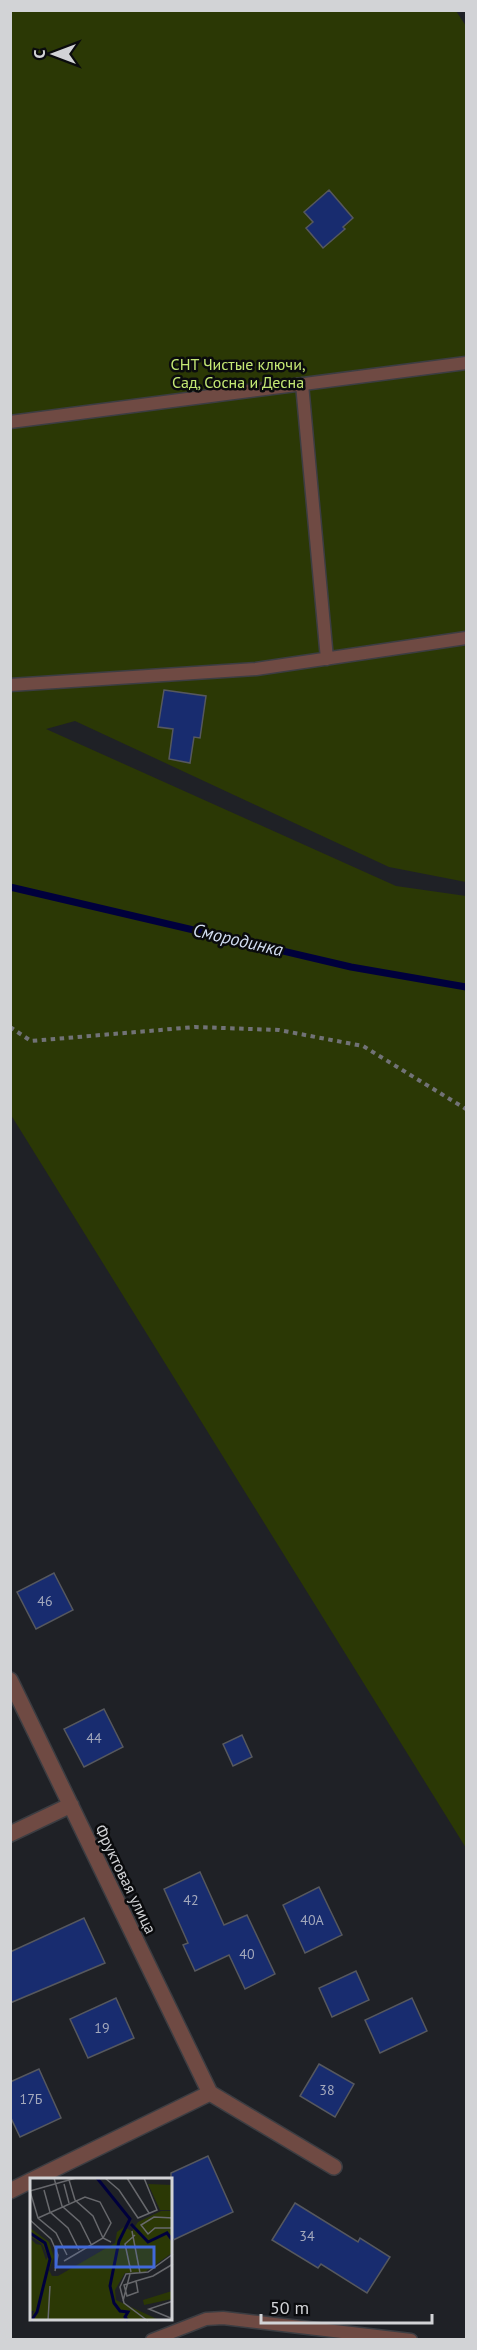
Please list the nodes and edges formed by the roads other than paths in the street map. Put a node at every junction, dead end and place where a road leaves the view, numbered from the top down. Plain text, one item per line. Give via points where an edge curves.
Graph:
1 (466, 363) edge
2 (302, 384) junction
3 (10, 422) edge
4 (466, 638) edge
5 (327, 659) junction
6 (10, 685) edge
7 (10, 1680) edge
8 (71, 1805) junction
9 (10, 1834) edge
10 (210, 2093) junction
11 (334, 2167) dead end
12 (37, 2178) edge
13 (30, 2181) edge
14 (10, 2191) edge
15 (152, 2340) edge
16 (411, 2340) edge

1 - 2 lane
2 - 3 lane
2 - 5 lane
4 - 5 lane
5 - 6 lane via 256,669
7 - 8 street, Фруктовая улица
8 - 9 street
8 - 10 street, Фруктовая улица
10 - 11 street
10 - 12 street
13 - 14 street
15 - 16 lane via 206,2319 224,2318

